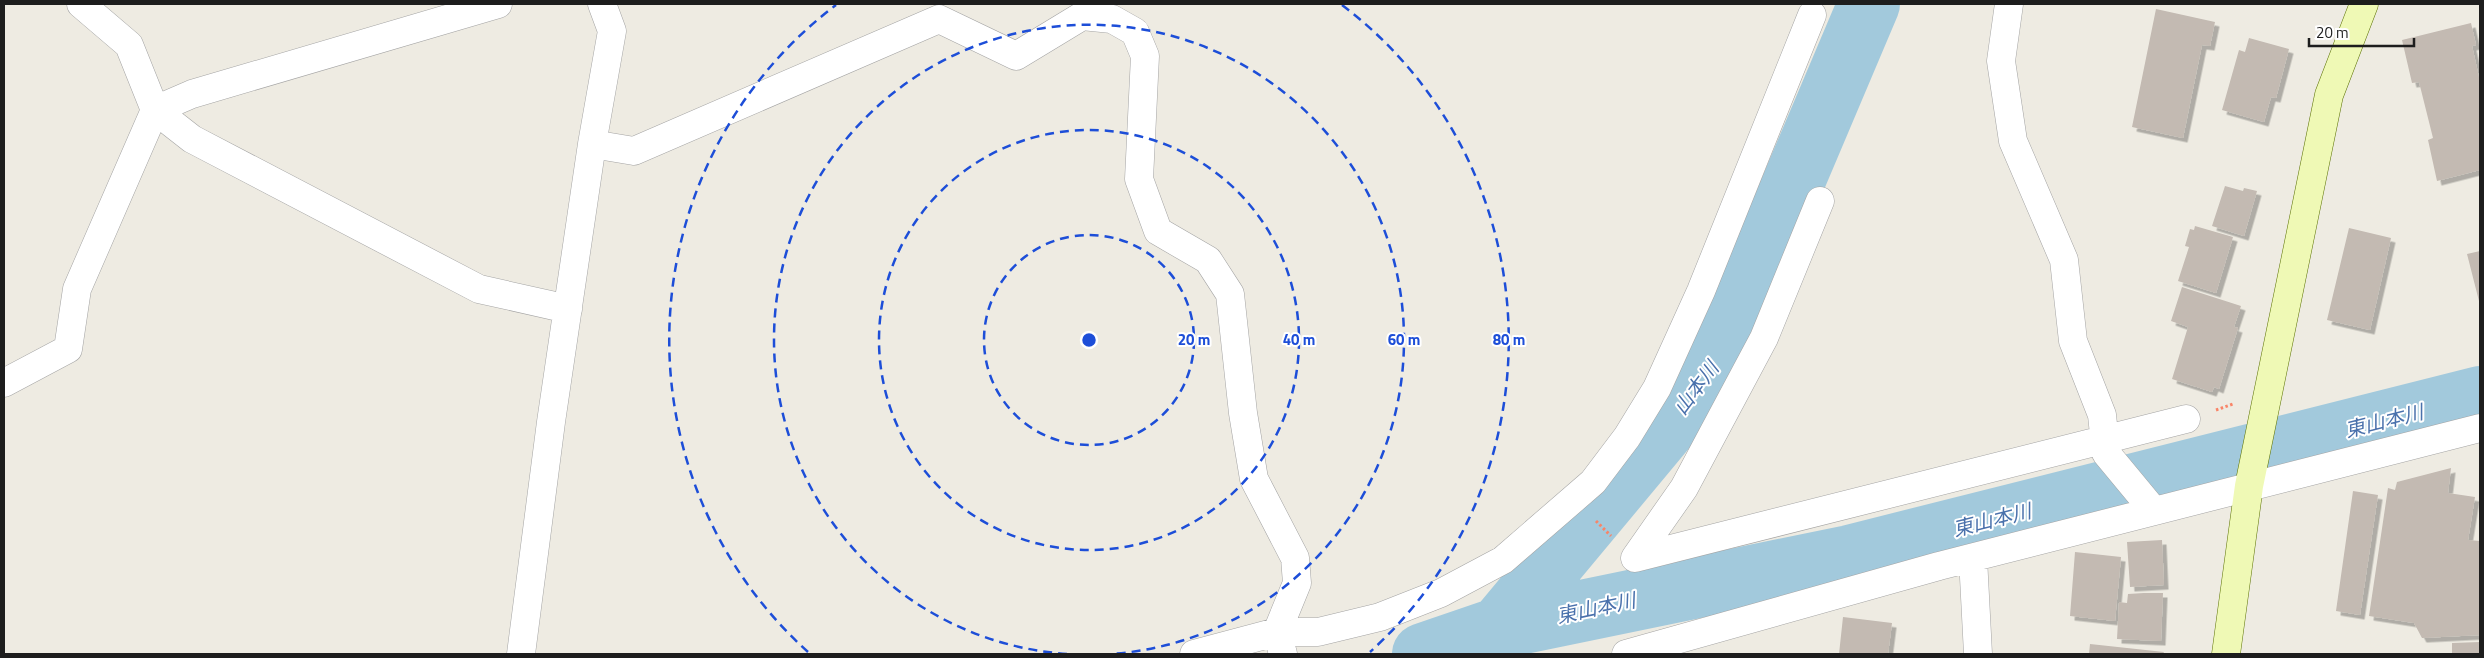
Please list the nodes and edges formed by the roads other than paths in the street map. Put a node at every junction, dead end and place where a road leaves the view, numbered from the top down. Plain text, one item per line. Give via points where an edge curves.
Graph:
1 (80, 4) edge
2 (498, 4) edge
3 (602, 4) edge
4 (2008, 4) edge
5 (2364, 4) edge
6 (938, 11) edge
7 (1812, 15) dead end
8 (155, 110) junction
9 (592, 144) junction
10 (1820, 201) dead end
11 (568, 309) junction
12 (4, 383) edge
13 (2186, 419) dead end
14 (2480, 428) edge
15 (2106, 446) junction
16 (2250, 480) junction
17 (2154, 511) junction
18 (1973, 558) junction
19 (1280, 643) edge
20 (521, 654) edge
21 (1194, 654) edge
22 (1626, 654) edge
23 (1978, 654) edge
24 (2226, 654) edge

1 - 8 street via 129,45
2 - 8 street via 192,94
3 - 9 street via 612,31
4 - 15 street via 2001,61 2013,141 2064,260 2073,341 2102,416
5 - 16 street via 2329,94
6 - 9 street via 634,151
6 - 19 street via 1016,56 1082,16 1112,19 1135,32 1145,56 1139,179 1158,231 1208,260 1230,294 1243,414 1254,479 1295,558 1297,583
7 - 19 street via 1701,291 1657,388 1627,437 1593,482 1503,560 1441,593 1380,617
8 - 11 street via 192,139 479,289
8 - 12 street via 77,288 68,349
9 - 11 street
10 - 15 street via 1760,346 1684,488 1635,558
11 - 20 street
13 - 15 street
14 - 16 street
15 - 17 street
16 - 17 street
16 - 24 street
17 - 18 street
18 - 22 street
18 - 23 street
19 - 21 street

